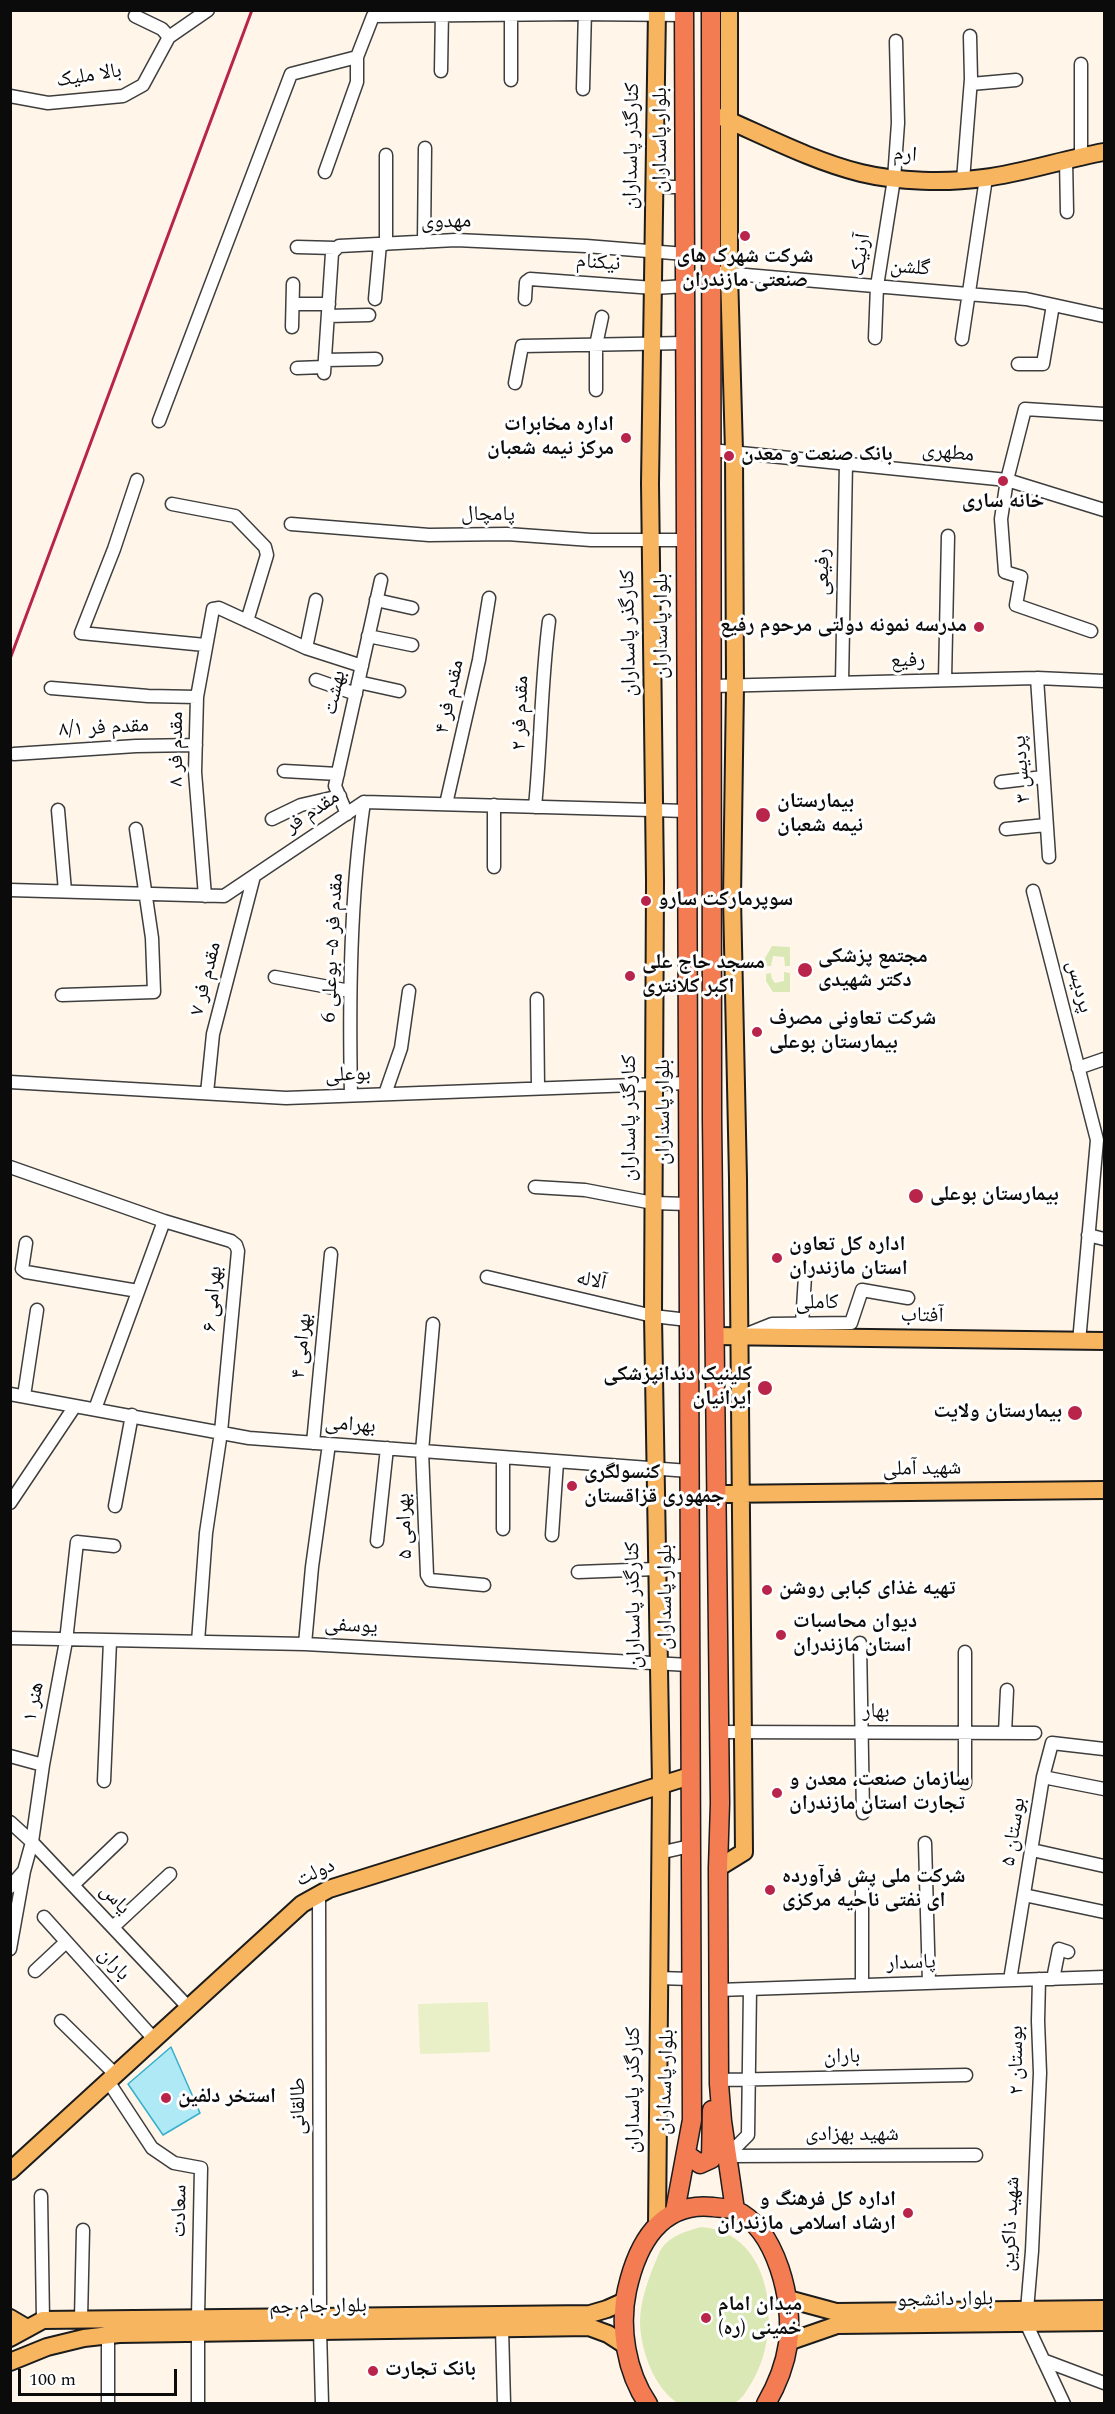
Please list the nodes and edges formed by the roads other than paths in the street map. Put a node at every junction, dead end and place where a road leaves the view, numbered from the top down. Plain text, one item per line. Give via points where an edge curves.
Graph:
1 (208, 10) edge
2 (711, 10) edge
3 (729, 10) edge
4 (585, 12) edge
5 (373, 13) edge
6 (442, 13) edge
7 (510, 13) edge
8 (657, 13) edge
9 (684, 13) edge
10 (135, 16) dead end
11 (970, 36) dead end
12 (169, 37) junction
13 (896, 41) dead end
14 (357, 57) junction
15 (1081, 64) dead end
16 (441, 71) dead end
17 (511, 80) dead end
18 (1016, 80) dead end
19 (971, 84) junction
20 (583, 89) dead end
21 (10, 96) edge
22 (712, 113) junction
23 (729, 120) junction
24 (424, 148) dead end
25 (1104, 153) edge
26 (387, 155) dead end
27 (1074, 158) junction
28 (325, 172) dead end
29 (986, 178) junction
30 (894, 179) junction
31 (963, 180) junction
32 (655, 187) junction
33 (684, 187) junction
34 (1067, 212) dead end
35 (424, 242) junction
36 (383, 244) junction
37 (297, 247) dead end
38 (335, 248) junction
39 (654, 252) junction
40 (685, 254) junction
41 (720, 273) junction
42 (293, 284) dead end
43 (685, 286) junction
44 (877, 286) junction
45 (654, 288) junction
46 (967, 293) junction
47 (375, 299) dead end
48 (525, 299) dead end
49 (293, 304) junction
50 (1053, 305) junction
51 (328, 310) junction
52 (369, 315) dead end
53 (1104, 316) edge
54 (602, 317) dead end
55 (292, 327) dead end
56 (875, 338) dead end
57 (962, 339) dead end
58 (685, 343) junction
59 (596, 345) junction
60 (653, 345) junction
61 (376, 359) dead end
62 (1018, 364) dead end
63 (324, 367) junction
64 (297, 368) dead end
65 (515, 383) dead end
66 (596, 390) dead end
67 (1104, 414) edge
68 (159, 421) dead end
69 (711, 450) junction
70 (734, 452) junction
71 (846, 462) junction
72 (136, 480) dead end
73 (1007, 480) junction
74 (172, 504) dead end
75 (1104, 510) edge
76 (291, 524) dead end
77 (948, 536) dead end
78 (651, 540) junction
79 (686, 540) junction
80 (381, 580) dead end
81 (489, 598) dead end
82 (316, 600) dead end
83 (376, 600) junction
84 (412, 608) dead end
85 (247, 621) junction
86 (549, 621) dead end
87 (1091, 631) dead end
88 (368, 636) junction
89 (205, 645) junction
90 (412, 645) dead end
91 (306, 648) junction
92 (362, 666) junction
93 (1037, 678) junction
94 (316, 680) dead end
95 (945, 681) junction
96 (1104, 681) edge
97 (842, 683) junction
98 (713, 686) junction
99 (735, 686) junction
100 (51, 688) dead end
101 (357, 688) junction
102 (399, 691) dead end
103 (197, 697) junction
104 (196, 746) junction
105 (14, 754) dead end
106 (284, 771) dead end
107 (338, 774) junction
108 (1043, 777) junction
109 (1001, 782) dead end
110 (340, 796) junction
111 (364, 802) junction
112 (446, 804) junction
113 (494, 806) junction
114 (535, 807) junction
115 (58, 810) dead end
116 (655, 810) junction
117 (687, 811) junction
118 (347, 814) junction
119 (272, 819) dead end
120 (1046, 825) junction
121 (136, 829) dead end
122 (1006, 829) dead end
123 (1049, 857) dead end
124 (494, 867) dead end
125 (254, 876) junction
126 (10, 890) edge
127 (65, 891) junction
128 (1033, 891) dead end
129 (145, 894) junction
130 (205, 896) junction
131 (274, 977) dead end
132 (350, 991) junction
133 (409, 992) dead end
134 (62, 995) dead end
135 (537, 999) dead end
136 (1104, 1059) edge
137 (1078, 1068) junction
138 (10, 1082) edge
139 (687, 1083) junction
140 (653, 1084) junction
141 (538, 1088) junction
142 (207, 1093) junction
143 (385, 1094) junction
144 (351, 1095) junction
145 (10, 1167) edge
146 (535, 1186) dead end
147 (653, 1203) junction
148 (688, 1204) junction
149 (164, 1221) junction
150 (1088, 1235) junction
151 (1104, 1239) edge
152 (26, 1243) dead end
153 (331, 1254) dead end
154 (805, 1276) dead end
155 (487, 1277) dead end
156 (138, 1291) junction
157 (908, 1298) dead end
158 (37, 1310) dead end
159 (653, 1316) junction
160 (688, 1320) junction
161 (433, 1324) dead end
162 (802, 1324) junction
163 (714, 1336) junction
164 (740, 1336) junction
165 (1104, 1341) edge
166 (1079, 1342) junction
167 (10, 1394) edge
168 (24, 1396) junction
169 (75, 1406) junction
170 (95, 1409) junction
171 (132, 1415) junction
172 (221, 1432) junction
173 (313, 1443) junction
174 (329, 1444) junction
175 (387, 1448) junction
176 (422, 1450) junction
177 (503, 1458) junction
178 (557, 1462) junction
179 (656, 1469) junction
180 (689, 1472) junction
181 (1104, 1490) edge
182 (741, 1493) junction
183 (716, 1494) junction
184 (10, 1503) edge
185 (115, 1506) dead end
186 (503, 1529) dead end
187 (552, 1535) dead end
188 (377, 1541) dead end
189 (114, 1546) dead end
190 (689, 1565) junction
191 (656, 1569) junction
192 (578, 1572) dead end
193 (484, 1585) dead end
194 (10, 1638) edge
195 (66, 1641) junction
196 (110, 1641) junction
197 (198, 1642) junction
198 (860, 1643) dead end
199 (305, 1644) junction
200 (965, 1652) dead end
201 (658, 1665) junction
202 (689, 1665) junction
203 (1007, 1690) dead end
204 (965, 1731) junction
205 (718, 1732) junction
206 (743, 1732) junction
207 (862, 1732) junction
208 (1005, 1732) junction
209 (1035, 1733) dead end
210 (1104, 1749) edge
211 (10, 1756) edge
212 (43, 1765) junction
213 (690, 1776) junction
214 (1043, 1777) junction
215 (104, 1781) dead end
216 (965, 1783) dead end
217 (661, 1785) junction
218 (1104, 1789) edge
219 (720, 1803) junction
220 (744, 1803) junction
221 (863, 1813) dead end
222 (10, 1822) edge
223 (121, 1839) dead end
224 (33, 1842) junction
225 (925, 1843) dead end
226 (690, 1846) junction
227 (1032, 1850) junction
228 (659, 1853) junction
229 (1104, 1866) edge
230 (718, 1868) junction
231 (24, 1871) junction
232 (170, 1874) dead end
233 (73, 1885) junction
234 (862, 1886) dead end
235 (10, 1887) edge
236 (319, 1895) junction
237 (1024, 1895) junction
238 (1104, 1912) edge
239 (44, 1917) dead end
240 (113, 1927) junction
241 (66, 1942) junction
242 (10, 1949) edge
243 (1068, 1952) dead end
244 (35, 1971) dead end
245 (1104, 1977) edge
246 (658, 1978) junction
247 (1053, 1978) junction
248 (691, 1979) junction
249 (1039, 1979) junction
250 (1010, 1980) junction
251 (929, 1983) junction
252 (862, 1985) junction
253 (750, 1989) junction
254 (718, 1990) junction
255 (188, 2007) junction
256 (62, 2021) dead end
257 (154, 2038) junction
258 (966, 2075) dead end
259 (111, 2078) junction
260 (749, 2079) junction
261 (719, 2082) junction
262 (1035, 2141) joint
263 (37, 2145) junction
264 (686, 2154) junction
265 (976, 2155) dead end
266 (727, 2156) junction
267 (10, 2159) edge
268 (10, 2171) edge
269 (41, 2196) dead end
270 (735, 2210) junction
271 (675, 2211) junction
272 (657, 2226) junction
273 (82, 2230) dead end
274 (788, 2299) junction
275 (625, 2301) junction
276 (1104, 2309) edge
277 (1026, 2316) junction
278 (10, 2318) edge
279 (74, 2319) junction
280 (43, 2320) junction
281 (468, 2322) junction
282 (1104, 2322) edge
283 (320, 2323) junction
284 (198, 2324) junction
285 (27, 2328) junction
286 (502, 2328) junction
287 (108, 2335) junction
288 (10, 2338) edge
289 (69, 2342) junction
290 (788, 2342) junction
291 (625, 2345) junction
292 (1043, 2360) junction
293 (10, 2362) edge
294 (1104, 2383) edge
295 (108, 2403) edge
296 (198, 2403) edge
297 (322, 2403) edge
298 (504, 2403) edge
299 (648, 2403) edge
300 (766, 2403) edge
301 (1064, 2403) edge

1 - 12 street, بالا ملیک
2 - 22 highway
3 - 23 main road
4 - 7 street
4 - 8 street
4 - 20 street
5 - 6 street
5 - 14 street
6 - 7 street
6 - 16 street
7 - 17 street
8 - 9 street
8 - 32 main road, کنارگذر پاسداران
9 - 33 highway, بلوار پاسداران
10 - 12 street via 162,29
11 - 19 street
12 - 21 street, بالا ملیک via 143,86 123,96 48,103
13 - 30 street, آرنیک via 898,123
14 - 28 street via 357,82
14 - 68 street via 291,74
15 - 27 street
18 - 19 street
19 - 31 street
22 - 23 main road, ارم
22 - 41 highway
23 - 30 main road, ارم via 817,158
23 - 41 main road
24 - 35 street
25 - 27 main road, ارم
26 - 36 street
27 - 29 main road, ارم
27 - 34 street
29 - 31 main road, ارم
29 - 46 street
30 - 31 main road, ارم
30 - 44 street, آرنیک
32 - 33 street
32 - 39 main road, کنارگذر پاسداران
33 - 40 highway, بلوار پاسداران
35 - 36 street, مهدوی
35 - 39 street, مهدوی via 456,240
36 - 38 street, مهدوی
36 - 47 street
37 - 38 street, مهدوی
38 - 51 street
39 - 40 street, مهدوی
39 - 45 main road, کنارگذر پاسداران
40 - 43 highway, بلوار پاسداران
41 - 44 street, گلشن
41 - 69 highway
41 - 70 main road
42 - 49 street
43 - 45 street, نیکنام
43 - 58 highway, بلوار پاسداران
44 - 46 street, گلشن
44 - 56 street, آرنیک
45 - 48 street, نیکنام via 530,279 526,282
45 - 60 main road, کنارگذر پاسداران
46 - 50 street, گلشن
46 - 57 street
49 - 51 street
49 - 55 street
50 - 53 street, گلشن
50 - 62 street via 1043,364
51 - 52 street
51 - 63 street
54 - 59 street
58 - 60 street
58 - 79 highway, بلوار پاسداران
59 - 60 street
59 - 65 street via 522,346
59 - 66 street
60 - 78 main road, کنارگذر پاسداران
61 - 63 street
63 - 64 street
67 - 73 street via 1025,409
69 - 70 street, مطهری
69 - 98 highway
70 - 71 street, مطهری
70 - 99 main road
71 - 73 street, مطهری
71 - 97 street, رفیعی
72 - 89 street via 81,633
73 - 75 street, مطهری
73 - 87 street via 1001,519 1005,572 1021,577 1016,605
74 - 85 street via 235,516 265,547 267,555
76 - 78 street, پامچال via 429,535
77 - 95 street
78 - 79 street, پامچال
78 - 116 main road, کنارگذر پاسداران
79 - 117 highway, بلوار پاسداران
80 - 83 street, بهشت
81 - 112 street, مقدم فر ۴
82 - 91 street
83 - 84 street
83 - 88 street, بهشت
85 - 89 street, مقدم فر ۸ via 213,609
85 - 91 street
86 - 114 street, مقدم فر ۲
88 - 90 street
88 - 92 street, بهشت
89 - 103 street, مقدم فر ۸
91 - 92 street
92 - 101 street, بهشت
93 - 95 street, رفیع
93 - 96 street, رفیع
93 - 108 street, پردیس ۳
94 - 101 street
95 - 97 street, رفیع
97 - 99 street, رفیع
98 - 99 street, رفیع
98 - 163 highway
99 - 164 main road via 732,898
100 - 103 street
101 - 102 street
101 - 107 street, بهشت
103 - 104 street, مقدم فر ۸
104 - 105 street, مقدم فر ۸/۱
104 - 130 street, مقدم فر ۸
106 - 107 street
107 - 110 street, بهشت via 336,786
108 - 109 street
108 - 120 street, پردیس ۳
110 - 118 street, بهشت
110 - 119 street via 301,805
111 - 112 street, مقدم فر
111 - 118 street, مقدم فر
111 - 132 street, مقدم فر ۵- بوعلی 6
112 - 113 street, مقدم فر
113 - 114 street, مقدم فر
113 - 124 street
114 - 116 street, مقدم فر
115 - 127 street
116 - 117 street, مقدم فر
116 - 140 main road, کنارگذر پاسداران
117 - 139 highway, بلوار پاسداران
118 - 125 street, مقدم فر
120 - 122 street
120 - 123 street, پردیس ۳
121 - 129 street
125 - 130 street, مقدم فر via 224,896
125 - 142 street, مقدم فر ۷ via 213,1034
126 - 127 street, مقدم فر
127 - 129 street, مقدم فر
128 - 137 street, پردیس
129 - 130 street, مقدم فر
129 - 134 street via 154,992
131 - 132 street
132 - 144 street, مقدم فر ۵- بوعلی 6
133 - 143 street via 401,1048
135 - 141 street
136 - 137 street
137 - 150 street, پردیس via 1097,1140
138 - 142 street, بوعلی
139 - 140 street, بوعلی
139 - 148 highway, بلوار پاسداران
140 - 141 street, بوعلی
140 - 147 main road, کنارگذر پاسداران
141 - 143 street, بوعلی
142 - 144 street, بوعلی via 286,1098
143 - 144 street, بوعلی
145 - 149 street, بهرامی ۶
146 - 147 street via 585,1190
147 - 148 street
147 - 159 main road, کنارگذر پاسداران
148 - 160 highway, بلوار پاسداران
149 - 156 street
149 - 172 street, بهرامی ۶ via 231,1241 238,1251
150 - 151 street
150 - 166 street, پردیس
152 - 156 street via 22,1269 26,1272
153 - 173 street, بهرامی ۴
154 - 162 street
155 - 159 street, آلاله
156 - 170 street
157 - 162 street, کاملی via 862,1290 851,1323
158 - 168 street
159 - 160 street, آلاله
159 - 179 main road, کنارگذر پاسداران
160 - 180 highway, بلوار پاسداران
161 - 176 street
162 - 164 street, کاملی via 772,1324
163 - 164 main road, آفتاب
163 - 183 highway
164 - 166 main road, آفتاب
164 - 182 main road
165 - 166 main road, آفتاب
167 - 168 street, بهرامی
168 - 169 street, بهرامی
169 - 170 street, بهرامی
169 - 184 street
170 - 171 street, بهرامی
171 - 172 street, بهرامی
171 - 185 street
172 - 173 street, بهرامی
172 - 197 street, بهرامی ۶ via 206,1533
173 - 174 street, بهرامی
174 - 175 street, بهرامی
174 - 199 street
175 - 176 street, بهرامی
175 - 188 street
176 - 177 street, بهرامی
176 - 193 street, بهرامی ۵ via 428,1577
177 - 178 street, بهرامی
177 - 186 street
178 - 179 street, بهرامی
178 - 187 street
179 - 180 street, بهرامی
179 - 191 main road, کنارگذر پاسداران
180 - 190 highway, بلوار پاسداران
181 - 182 main road, شهید آملی
182 - 183 main road, شهید آملی
182 - 206 main road
183 - 205 highway
189 - 195 street, هنر ۱ via 77,1542
190 - 191 street
190 - 202 highway, بلوار پاسداران
191 - 192 street
191 - 201 main road, کنارگذر پاسداران
194 - 195 street, یوسفی
195 - 196 street, یوسفی
195 - 212 street, هنر ۱
196 - 197 street, یوسفی
196 - 215 street
197 - 199 street, یوسفی
198 - 207 street
199 - 201 street, یوسفی
200 - 204 street
201 - 202 street, یوسفی
201 - 217 main road, کنارگذر پاسداران
202 - 213 highway, بلوار پاسداران
203 - 208 street
204 - 207 street, بهار
204 - 208 street, بهار
204 - 216 street
205 - 206 street, بهار
205 - 219 highway
206 - 207 street, بهار
206 - 220 main road
207 - 221 street
208 - 209 street, بهار
210 - 214 street, بوستان ۵ via 1052,1743
211 - 212 street
212 - 224 street, هنر ۱
213 - 217 main road, دولت
213 - 226 highway, بلوار پاسداران
214 - 218 street
214 - 227 street, بوستان ۵
217 - 228 main road, کنارگذر پاسداران
217 - 236 main road, دولت
219 - 220 street
219 - 230 highway
220 - 230 main road via 744,1852
222 - 224 street, یاس
223 - 233 street
224 - 231 street, هنر ۱
224 - 233 street, یاس
225 - 251 street
226 - 228 street
226 - 248 highway, بلوار پاسداران
227 - 229 street
227 - 237 street, بوستان ۵
228 - 246 main road, کنارگذر پاسداران
230 - 254 highway
231 - 235 street
231 - 242 street, هنر ۱
232 - 240 street
233 - 240 street, یاس
234 - 252 street
236 - 255 main road, دولت via 302,1904
236 - 283 street, طالقانی
237 - 238 street
237 - 250 street, بوستان ۵
239 - 241 street, باران
240 - 255 street, یاس
241 - 244 street
241 - 257 street, باران
243 - 247 street via 1059,1949
245 - 247 street, پاسدار
246 - 248 street
246 - 272 main road, کنارگذر پاسداران
247 - 249 street, پاسدار
248 - 264 highway, بلوار پاسداران via 692,2120
249 - 250 street, پاسدار
249 - 262 street, بوستان ۲ via 1040,2073
250 - 251 street, پاسدار
251 - 252 street, پاسدار
252 - 253 street, پاسدار
253 - 254 street, پاسدار
253 - 260 street
254 - 261 highway
255 - 257 main road, دولت
256 - 259 street
257 - 259 main road, دولت
258 - 260 street, باران
259 - 263 main road, دولت
259 - 284 street, سعادت via 152,2148 174,2163 201,2168
260 - 261 street, باران
260 - 266 street via 748,2135
261 - 264 highway via 712,2103 711,2159 700,2164
261 - 266 highway
262 - 277 street, شهید ذاکرین
263 - 267 main road, دولت
263 - 268 main road, دولت
264 - 271 highway, بلوار پاسداران
265 - 266 street, شهید بهزادی
266 - 270 highway
269 - 280 street
270 - 271 highway via 705,2206
270 - 274 highway via 759,2229 774,2252
271 - 272 highway
272 - 275 highway via 638,2254
273 - 279 street
274 - 277 main road, بلوار دانشجو via 836,2312
274 - 290 highway
275 - 281 main road, بلوار جام جم via 590,2314
275 - 291 highway
276 - 277 main road, بلوار دانشجو
277 - 282 main road, بلوار دانشجو
277 - 290 main road, بلوار دانشجو via 837,2325
277 - 292 street
278 - 285 main road
279 - 280 main road, بلوار جام جم
279 - 284 main road, بلوار جام جم
279 - 289 main road via 80,2328
280 - 285 main road, بلوار جام جم
281 - 283 main road, بلوار جام جم
281 - 286 main road, بلوار جام جم
283 - 284 main road, بلوار جام جم
283 - 297 street, طالقانی
284 - 287 main road, بلوار جام جم
284 - 296 street
285 - 288 main road, بلوار جام جم
286 - 291 main road, بلوار جام جم via 589,2327
286 - 298 street
287 - 289 main road, بلوار جام جم
287 - 295 street
289 - 293 main road, بلوار جام جم
290 - 300 highway via 775,2389
291 - 299 highway via 639,2391
292 - 294 street
292 - 301 street

